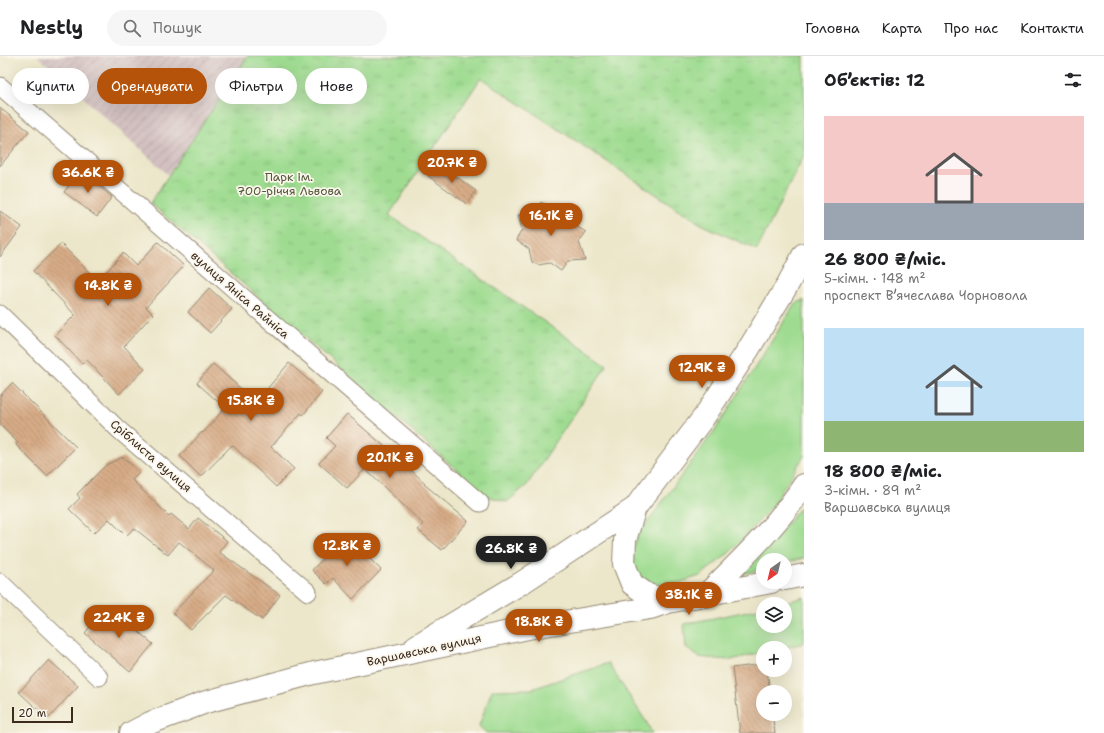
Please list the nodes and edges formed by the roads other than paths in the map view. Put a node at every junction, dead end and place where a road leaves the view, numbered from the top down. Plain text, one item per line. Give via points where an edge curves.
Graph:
1 (0, 86) edge
2 (804, 254) edge
3 (796, 284) edge
4 (0, 314) edge
5 (804, 485) edge
6 (480, 503) dead end
7 (635, 508) junction
8 (804, 575) edge
9 (792, 578) edge
10 (0, 582) edge
11 (756, 585) edge
12 (308, 592) dead end
13 (704, 596) junction
14 (668, 602) junction
15 (402, 655) junction
16 (99, 677) dead end
17 (131, 733) edge

1 - 6 street, вулиця Яніса Райніса
2 - 3 main road
3 - 7 main road via 704,417
4 - 12 street, Сріблиста вулиця via 119,430
5 - 13 main road via 762,538
7 - 14 main road via 625,540 624,564 632,584 648,595
7 - 15 main road via 523,582
8 - 9 main road
10 - 16 street
11 - 13 main road, Варшавська вулиця
13 - 14 main road, Варшавська вулиця
14 - 15 main road, Варшавська вулиця via 650,608 533,627
15 - 17 main road, Варшавська вулиця via 314,673 206,702

